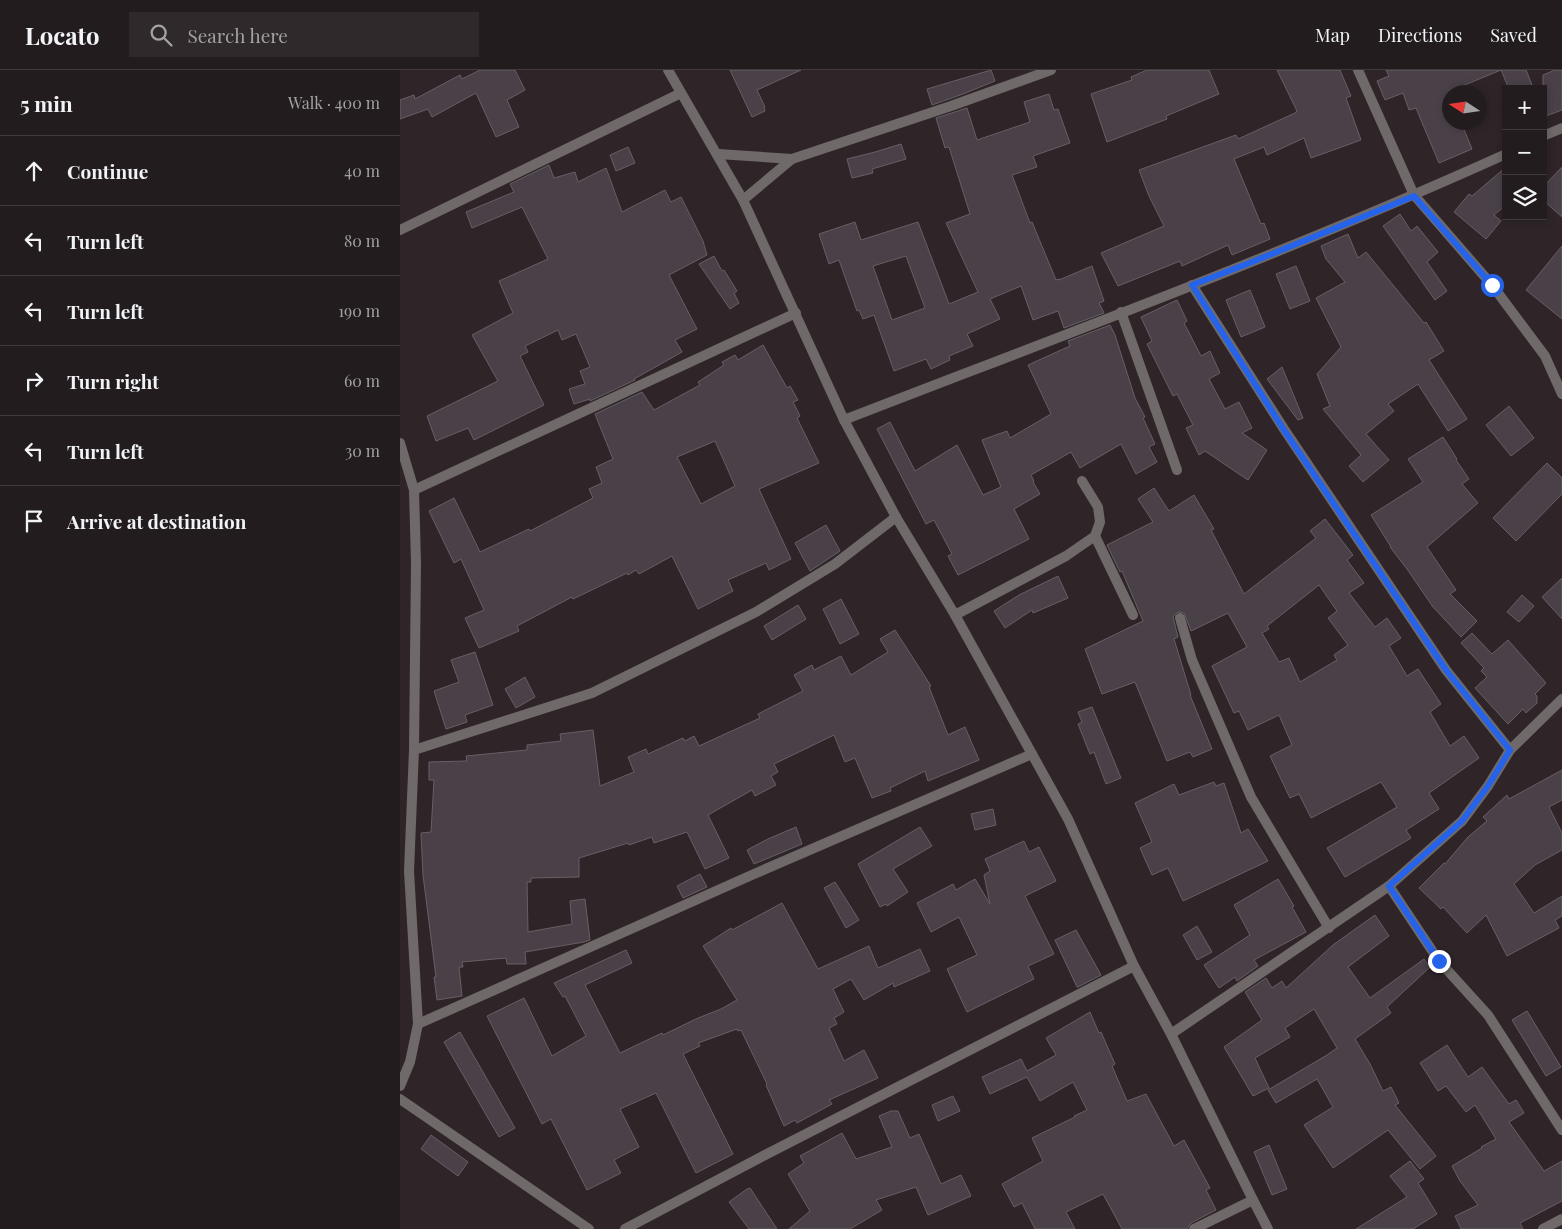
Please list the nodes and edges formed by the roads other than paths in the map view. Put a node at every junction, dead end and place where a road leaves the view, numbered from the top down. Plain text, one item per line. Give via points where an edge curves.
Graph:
1 (668, 70) edge
2 (1051, 70) edge
3 (1358, 70) edge
4 (681, 93) junction
5 (1562, 128) edge
6 (1547, 134) edge
7 (718, 154) junction
8 (1502, 156) edge
9 (792, 159) junction
10 (1414, 196) junction
11 (743, 200) junction
12 (400, 230) edge
13 (1192, 285) junction
14 (1121, 312) junction
15 (796, 313) junction
16 (1562, 394) edge
17 (844, 420) junction
18 (400, 443) edge
19 (1177, 470) dead end
20 (1082, 481) dead end
21 (414, 490) junction
22 (896, 517) junction
23 (1095, 536) junction
24 (954, 615) junction
25 (1133, 615) dead end
26 (1180, 618) dead end
27 (1562, 699) edge
28 (414, 750) junction
29 (1510, 750) junction
30 (1032, 754) junction
31 (1389, 886) junction
32 (1329, 928) junction
33 (1134, 966) junction
34 (418, 1024) junction
35 (1171, 1034) junction
36 (400, 1086) edge
37 (400, 1099) edge
38 (1562, 1130) edge
39 (1253, 1200) junction
40 (1562, 1219) edge
41 (590, 1229) edge
42 (625, 1229) edge
43 (1194, 1229) edge
44 (1268, 1229) edge
45 (1543, 1229) edge

1 - 4 street
2 - 9 street
3 - 10 street
4 - 7 street
4 - 12 street
5 - 6 street
7 - 9 street
7 - 11 street
8 - 10 street
9 - 11 street
10 - 13 street
10 - 16 street via 1498,292 1545,356
11 - 15 street
13 - 14 street
13 - 29 street via 1284,430 1446,670
14 - 17 street
14 - 19 street
15 - 17 street
15 - 21 street
17 - 22 street
18 - 21 street
20 - 23 street via 1098,507 1100,522
21 - 28 street
22 - 24 street
22 - 28 street via 835,564 756,612 592,693
23 - 24 street via 1066,556
23 - 25 street
24 - 30 street
26 - 32 street via 1192,660 1251,797
27 - 29 street
28 - 34 street via 409,872
29 - 31 street via 1462,821
30 - 33 street via 1068,819
30 - 34 street
31 - 32 street
31 - 38 street via 1439,961 1488,1016
32 - 35 street
33 - 35 street
33 - 42 street
34 - 36 street via 410,1062
35 - 39 street
37 - 41 street
39 - 43 street
39 - 44 street
40 - 45 street

